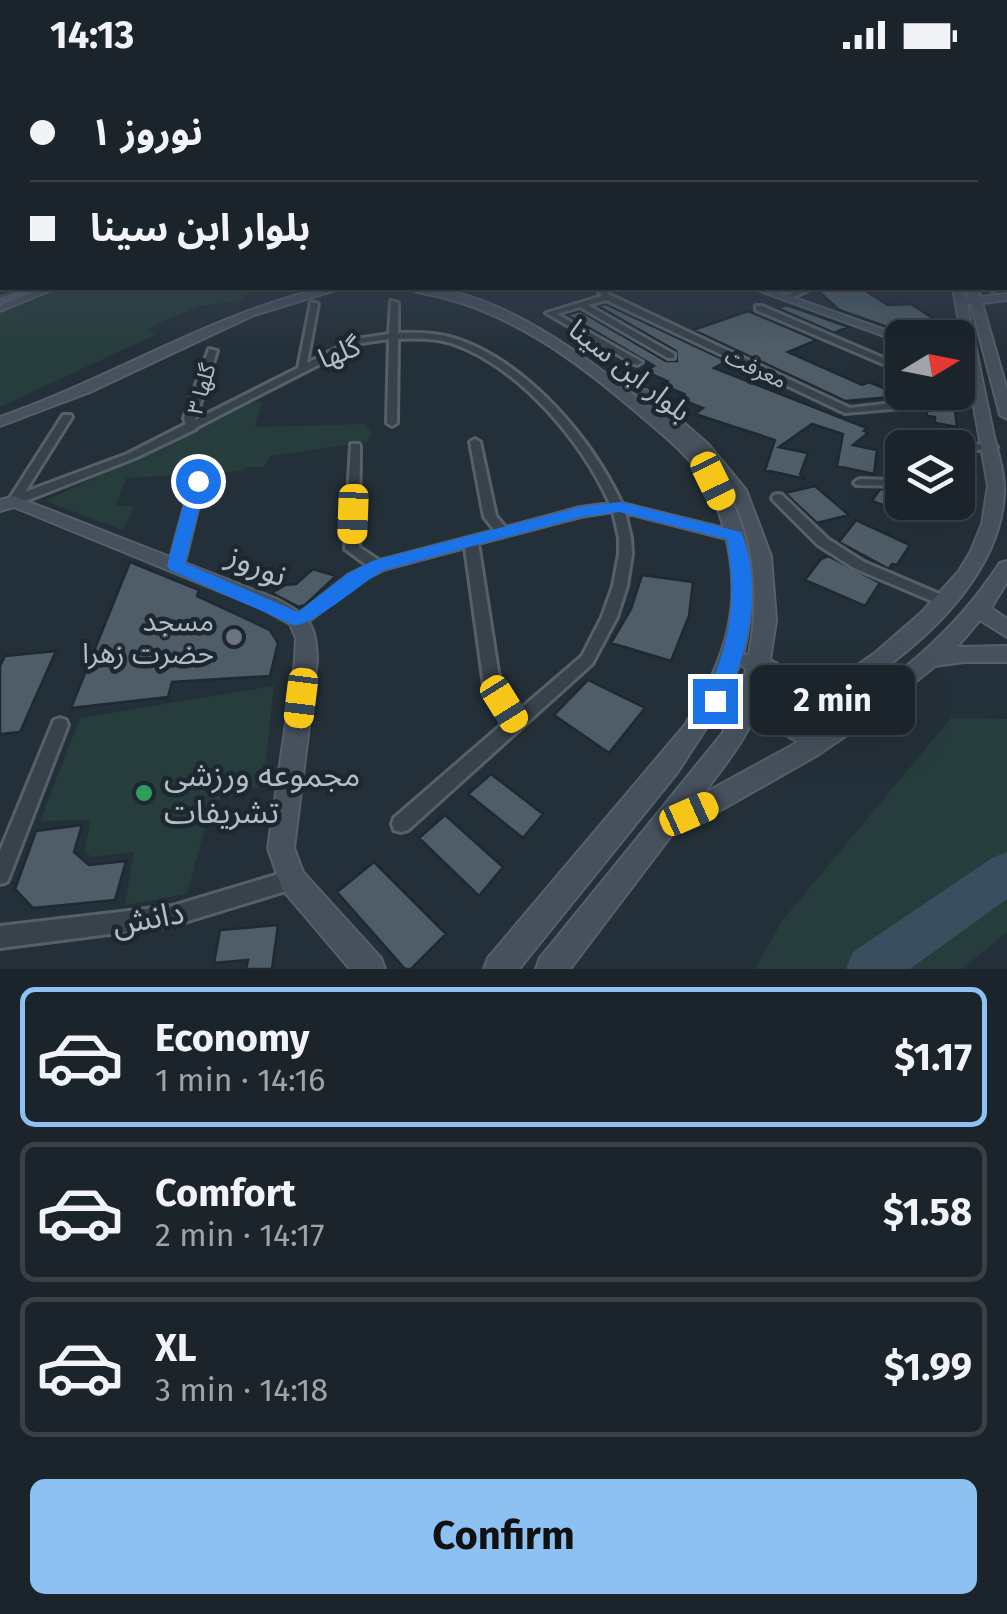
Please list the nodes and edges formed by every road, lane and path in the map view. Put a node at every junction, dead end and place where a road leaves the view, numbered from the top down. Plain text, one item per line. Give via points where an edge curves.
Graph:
1 (32, 290) edge
2 (45, 290) edge
3 (295, 290) edge
4 (329, 290) edge
5 (423, 290) edge
6 (450, 290) edge
7 (763, 290) edge
8 (803, 290) edge
9 (604, 292) edge
10 (968, 294) edge
11 (786, 297) junction
12 (1007, 298) edge
13 (394, 303) dead end
14 (314, 304) dead end
15 (580, 304) junction
16 (0, 305) edge
17 (759, 308) dead end
18 (885, 332) edge
19 (395, 336) junction
20 (212, 351) dead end
21 (671, 356) dead end
22 (637, 362) dead end
23 (885, 362) edge
24 (302, 367) junction
25 (976, 369) junction
26 (1002, 375) edge
27 (885, 407) edge
28 (0, 414) edge
29 (1007, 415) edge
30 (67, 417) dead end
31 (0, 422) edge
32 (392, 423) dead end
33 (192, 427) junction
34 (474, 442) dead end
35 (355, 446) dead end
36 (975, 447) edge
37 (990, 447) junction
38 (198, 481) dead end
39 (860, 483) dead end
40 (885, 484) edge
41 (778, 498) dead end
42 (7, 503) edge
43 (620, 507) junction
44 (503, 532) junction
45 (735, 536) junction
46 (471, 540) junction
47 (176, 566) junction
48 (378, 566) junction
49 (1007, 568) edge
50 (944, 601) junction
51 (979, 610) junction
52 (300, 620) junction
53 (1007, 630) edge
54 (1007, 654) edge
55 (733, 660) junction
56 (926, 660) junction
57 (758, 663) junction
58 (806, 689) junction
59 (516, 722) junction
60 (60, 726) dead end
61 (821, 740) junction
62 (402, 824) dead end
63 (664, 826) junction
64 (0, 876) edge
65 (292, 880) junction
66 (0, 937) edge
67 (370, 969) edge
68 (499, 969) edge
69 (552, 969) edge

1 - 16 main road
2 - 16 main road
3 - 28 main road
4 - 31 main road via 266,305
5 - 45 main road, بلوار ابن سینا via 490,312 596,371 696,458
6 - 57 main road, بلوار ابن سینا via 593,357 718,462 738,490 762,556 766,622
7 - 11 main road
8 - 11 street
9 - 15 street
9 - 27 street, معرفت via 850,412
10 - 12 main road
10 - 25 main road
10 - 26 main road
11 - 18 main road
13 - 19 street
14 - 24 street
15 - 21 street
15 - 22 street via 550,313
17 - 23 street
19 - 24 street, گلها via 359,342
19 - 32 street
19 - 43 street, گلها via 445,338 502,366 569,431
20 - 33 street, گلها ۳ via 189,418
24 - 33 street, گلها
25 - 26 main road
25 - 37 main road
26 - 29 main road
30 - 42 street
33 - 42 street, گلها
34 - 44 street via 490,518
35 - 48 street via 352,548
36 - 37 street
37 - 50 main road via 995,510 976,560
38 - 47 street
39 - 40 street
41 - 50 street via 823,542 860,565
42 - 47 main road, نوروز
43 - 44 street
43 - 45 street
43 - 59 street via 626,564 606,626 586,660
44 - 46 street
45 - 55 main road, بلوار ابن سینا via 744,587
46 - 48 street
46 - 59 street via 492,685
47 - 52 main road, نوروز
48 - 52 street
49 - 51 main road
50 - 58 main road via 850,680
51 - 53 main road
51 - 56 main road
52 - 65 main road, نوروز via 306,661 281,848
54 - 56 main road
55 - 57 main road
55 - 68 main road, بلوار ابن سینا via 715,701 666,771
56 - 61 main road
57 - 58 main road
57 - 63 main road, بلوار ابن سینا via 752,697 730,741
58 - 61 main road via 790,694 781,714 791,728
59 - 62 street
60 - 64 street
61 - 63 main road via 740,791
63 - 69 main road, بلوار ابن سینا
65 - 66 street, دانش via 172,916
65 - 67 main road

